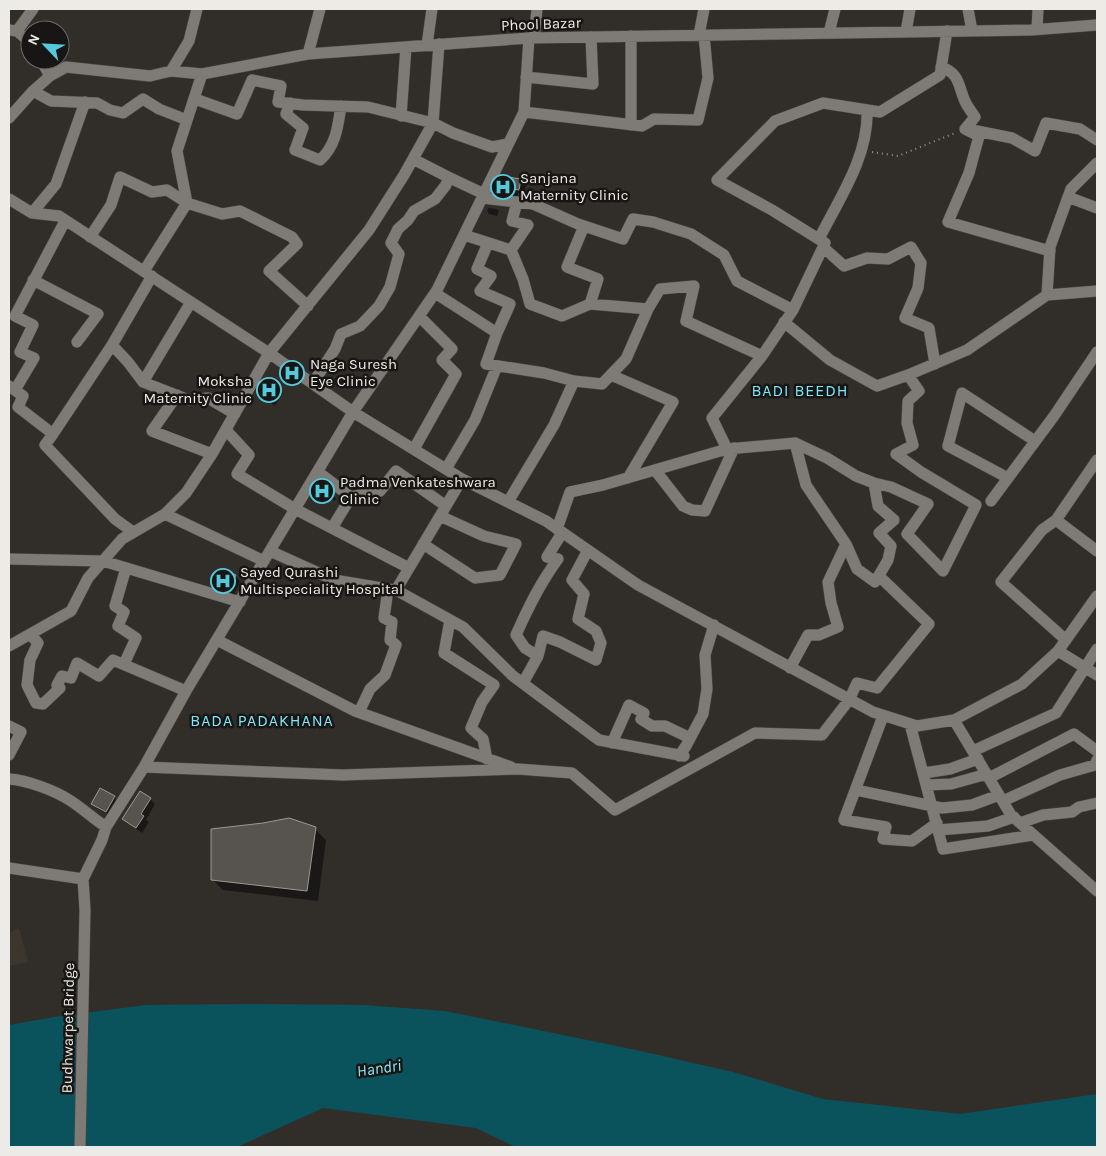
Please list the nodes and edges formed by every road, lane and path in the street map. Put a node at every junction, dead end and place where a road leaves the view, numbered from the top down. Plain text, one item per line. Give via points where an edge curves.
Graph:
1 (34, 9) edge
2 (197, 9) edge
3 (320, 9) edge
4 (432, 9) edge
5 (537, 9) edge
6 (704, 9) edge
7 (834, 9) edge
8 (910, 9) edge
9 (968, 9) edge
10 (1038, 9) edge
11 (1097, 25) edge
12 (1037, 29) junction
13 (13, 30) edge
14 (947, 31) junction
15 (972, 31) junction
16 (906, 32) junction
17 (829, 33) junction
18 (701, 35) junction
19 (631, 36) junction
20 (591, 37) junction
21 (531, 38) junction
22 (439, 44) junction
23 (427, 45) junction
24 (406, 47) junction
25 (308, 54) junction
26 (941, 66) junction
27 (47, 70) edge
28 (171, 71) junction
29 (202, 74) junction
30 (50, 76) junction
31 (526, 77) junction
32 (33, 90) junction
33 (195, 99) junction
34 (86, 102) junction
35 (290, 103) junction
36 (341, 106) junction
37 (867, 110) junction
38 (524, 112) junction
39 (401, 116) junction
40 (9, 118) edge
41 (187, 120) junction
42 (432, 123) junction
43 (631, 124) junction
44 (965, 129) junction
45 (1097, 140) edge
46 (508, 144) junction
47 (862, 150) junction
48 (413, 159) junction
49 (1095, 168) edge
50 (448, 177) junction
51 (483, 196) junction
52 (1068, 197) junction
53 (9, 199) edge
54 (517, 202) junction
55 (187, 203) junction
56 (1097, 208) edge
57 (32, 213) junction
58 (65, 220) junction
59 (584, 226) junction
60 (464, 235) junction
61 (90, 237) junction
62 (488, 243) junction
63 (821, 243) junction
64 (511, 250) junction
65 (1050, 251) junction
66 (148, 274) junction
67 (33, 280) junction
68 (1097, 291) edge
69 (434, 293) junction
70 (1047, 295) junction
71 (191, 302) junction
72 (590, 304) junction
73 (308, 306) junction
74 (648, 309) junction
75 (793, 310) junction
76 (12, 314) edge
77 (419, 316) junction
78 (784, 322) junction
79 (497, 333) junction
80 (77, 342) dead end
81 (112, 346) junction
82 (1097, 352) edge
83 (269, 353) junction
84 (762, 356) junction
85 (935, 364) junction
86 (496, 366) junction
87 (611, 375) junction
88 (908, 375) junction
89 (574, 381) junction
90 (142, 382) junction
91 (313, 383) junction
92 (12, 388) edge
93 (177, 395) junction
94 (354, 412) junction
95 (234, 414) junction
96 (226, 430) junction
97 (53, 434) junction
98 (1035, 441) junction
99 (794, 442) junction
100 (414, 449) junction
101 (730, 449) junction
102 (212, 454) junction
103 (1097, 460) edge
104 (446, 470) junction
105 (655, 470) junction
106 (318, 472) junction
107 (628, 478) junction
108 (1008, 478) junction
109 (462, 479) junction
110 (874, 483) junction
111 (351, 497) junction
112 (991, 501) dead end
113 (508, 502) junction
114 (295, 509) junction
115 (443, 511) junction
116 (165, 514) junction
117 (1056, 520) junction
118 (332, 528) junction
119 (560, 531) junction
120 (134, 532) junction
121 (423, 544) junction
122 (846, 544) junction
123 (588, 550) junction
124 (1097, 551) edge
125 (267, 556) junction
126 (9, 559) edge
127 (102, 561) junction
128 (126, 568) junction
129 (409, 568) junction
130 (879, 576) junction
131 (392, 589) junction
132 (1097, 596) edge
133 (240, 602) junction
134 (450, 620) junction
135 (714, 625) junction
136 (30, 634) junction
137 (217, 640) junction
138 (1066, 640) junction
139 (9, 646) edge
140 (1097, 649) edge
141 (1058, 651) junction
142 (538, 656) junction
143 (124, 664) junction
144 (790, 668) junction
145 (1085, 668) junction
146 (1097, 675) edge
147 (523, 683) junction
148 (186, 691) junction
149 (849, 700) junction
150 (359, 712) junction
151 (883, 716) junction
152 (954, 720) junction
153 (910, 724) junction
154 (9, 726) edge
155 (690, 738) junction
156 (612, 743) junction
157 (1097, 752) edge
158 (9, 755) edge
159 (975, 755) junction
160 (487, 759) junction
161 (1097, 760) edge
162 (144, 767) junction
163 (518, 770) junction
164 (924, 773) junction
165 (988, 776) junction
166 (9, 779) edge
167 (927, 784) junction
168 (856, 790) junction
169 (1001, 798) junction
170 (1097, 803) edge
171 (932, 806) junction
172 (1017, 820) junction
173 (937, 826) junction
174 (106, 827) junction
175 (1033, 835) junction
176 (9, 868) edge
177 (83, 879) junction
178 (1097, 891) edge
179 (80, 1147) edge

1 - 13 street
2 - 28 street via 188,41
3 - 25 street
4 - 23 street
5 - 21 street
6 - 18 street
7 - 17 street
8 - 16 street
9 - 15 street
10 - 12 street
11 - 12 street, Phool Bazar
12 - 15 street, Phool Bazar
14 - 15 street, Phool Bazar
14 - 16 street, Phool Bazar
14 - 26 street
16 - 17 street, Phool Bazar
17 - 18 street, Phool Bazar
18 - 19 street, Phool Bazar
18 - 43 street via 708,78 698,120 654,119 642,126
19 - 20 street, Phool Bazar
19 - 43 street
20 - 21 street, Phool Bazar
20 - 31 street via 593,84
21 - 22 street, Phool Bazar
21 - 31 street
22 - 23 street, Phool Bazar
22 - 42 street
23 - 24 street, Phool Bazar
24 - 25 street, Phool Bazar
24 - 39 street
25 - 29 street, Phool Bazar
26 - 37 street via 940,75 880,112
26 - 44 street via 951,70 975,116
27 - 30 street
28 - 29 street, Phool Bazar
28 - 30 street, Phool Bazar via 150,76 66,66
29 - 33 street
30 - 32 street, Phool Bazar
31 - 38 street
32 - 34 street via 51,101
32 - 40 street, Phool Bazar
33 - 35 street via 237,114 252,80 281,86 278,102
33 - 41 street
34 - 41 street via 123,113 144,99
34 - 57 street via 56,184
35 - 36 street
35 - 36 street via 286,114 302,128 295,150 320,160 329,152 338,129
36 - 39 street via 368,107
37 - 47 street via 868,124
37 - 63 street via 823,103 775,121 717,180 772,210
38 - 43 street
38 - 46 street
39 - 42 street
41 - 55 street via 176,151
42 - 46 street via 492,147
42 - 48 street
44 - 45 street via 1012,138 1035,151 1046,123 1080,129
44 - 47 path via 898,156
44 - 65 street via 979,136 969,173 948,222
46 - 51 street
47 - 63 street
48 - 50 street
48 - 73 street via 368,230
49 - 52 street via 1071,189
50 - 51 street
50 - 91 street via 435,199 414,211 398,229 391,243 398,254 390,287 379,306 360,326 341,334
51 - 54 street
51 - 60 street
52 - 56 street
52 - 65 street
53 - 57 street
54 - 59 street via 533,204
54 - 64 street via 512,221 528,225
55 - 61 street via 167,190 152,192 120,177 111,205
55 - 66 street
55 - 73 street via 222,214 240,211 292,237 297,244 269,271
57 - 58 street via 59,216
58 - 61 street
58 - 67 street
59 - 72 street via 567,267 598,279
59 - 75 street via 623,240 633,219 691,234 724,255 737,281
60 - 62 street
60 - 69 street
61 - 66 street
62 - 64 street
62 - 79 street via 477,269 491,276 480,291 510,304
63 - 75 street
63 - 85 street via 844,266 867,258 888,259 911,247 921,263 918,288 905,318 929,328
64 - 72 street via 530,304 562,316
65 - 70 street
66 - 71 street
66 - 81 street
67 - 76 street
67 - 80 street via 98,314
68 - 70 street
69 - 77 street
69 - 79 street
70 - 85 street via 968,350
71 - 83 street
71 - 90 street
72 - 74 street
73 - 83 street
74 - 84 street via 660,289 694,286 686,322
74 - 87 street via 626,359
75 - 78 street
76 - 92 street via 33,325 20,352 34,358
77 - 94 street
77 - 100 street via 452,349 442,360 456,374
78 - 84 street
78 - 88 street via 830,360 877,386
79 - 86 street via 486,364
81 - 90 street
81 - 97 street
82 - 98 street
83 - 91 street
83 - 95 street
84 - 101 street via 712,418
85 - 88 street
86 - 89 street
86 - 104 street via 475,420
87 - 89 street via 602,384
87 - 107 street via 673,402
88 - 110 street via 919,391 908,401 913,445 896,454 976,505 943,571 907,534 928,504
89 - 113 street via 554,425
90 - 93 street
91 - 94 street
92 - 97 street via 23,396 18,407
93 - 95 street via 190,400 208,398
93 - 102 street via 152,431
94 - 100 street
94 - 106 street
95 - 96 street
96 - 102 street
96 - 114 street via 249,455 237,474
97 - 120 street via 45,445 115,519
98 - 108 street
98 - 108 street via 962,393 948,446
99 - 101 street
99 - 110 street
99 - 122 street via 806,485
100 - 104 street
101 - 105 street
101 - 105 street via 705,511 683,506
102 - 116 street via 186,492
103 - 117 street
104 - 109 street
105 - 107 street
106 - 111 street
106 - 114 street
107 - 119 street via 570,492
108 - 112 street
109 - 113 street
109 - 115 street
110 - 130 street via 878,506 894,520 879,532 891,546
111 - 115 street via 380,491 396,471
111 - 118 street
113 - 119 street
114 - 118 street
114 - 125 street
115 - 121 street
115 - 121 street via 484,536 516,544 500,575 475,578
116 - 120 street
116 - 125 street
117 - 124 street
117 - 138 street via 1042,530 1001,582
118 - 129 street
119 - 123 street
119 - 142 street via 547,557 558,559 531,601 516,636 525,648
120 - 127 street via 122,539
121 - 129 street
122 - 130 street via 857,569 875,582
122 - 144 street via 828,582 838,627 808,636
123 - 135 street via 638,584
123 - 142 street via 572,580 584,594 578,620 596,631 601,643 596,660 543,636
125 - 131 street via 334,580
125 - 133 street
126 - 127 street
127 - 128 street
127 - 136 street via 88,578 71,611
128 - 133 street
128 - 143 street via 115,606 124,612 118,626 136,638
129 - 131 street
130 - 149 street via 929,624 877,688 857,684
131 - 134 street
131 - 150 street via 384,618 392,622 390,640 396,646 385,675 370,690
132 - 138 street
133 - 137 street
134 - 147 street via 463,627
134 - 160 street via 444,653 494,685 482,702 471,728 483,739
135 - 144 street
135 - 155 street via 705,655 707,689 703,714
136 - 139 street
136 - 143 street via 38,643 30,660 27,685 36,703 43,704 60,688 57,685 62,676 71,678 77,663 99,676 113,660
137 - 148 street
137 - 150 street
138 - 141 street
140 - 145 street
141 - 145 street
141 - 152 street via 1022,684
142 - 147 street
143 - 148 street
144 - 149 street
145 - 146 street
145 - 159 street via 1056,713
147 - 156 street via 599,740
148 - 162 street
149 - 151 street
149 - 163 street via 822,735 755,733 615,810 572,773
150 - 160 street
151 - 153 street
151 - 168 street
152 - 153 street via 917,726
152 - 159 street
153 - 164 street
154 - 158 street via 22,732
155 - 156 street via 681,756
155 - 156 street via 665,726 652,726 641,719 644,713 629,705
157 - 165 street via 1074,734
159 - 164 street via 950,769
159 - 165 street
160 - 163 street
161 - 169 street via 1094,765
162 - 163 street via 343,775
162 - 174 street
164 - 167 street
165 - 167 street via 951,784
165 - 169 street
166 - 174 street via 70,800
167 - 171 street
168 - 171 street
168 - 173 street via 844,820 886,826 883,839 912,841
169 - 171 street via 972,805
169 - 172 street
170 - 172 street via 1072,812
171 - 173 street
172 - 173 street via 988,826
172 - 175 street
173 - 175 street via 943,849
174 - 177 street
175 - 178 street
176 - 177 street
177 - 179 street, Budhwarpet Bridge

